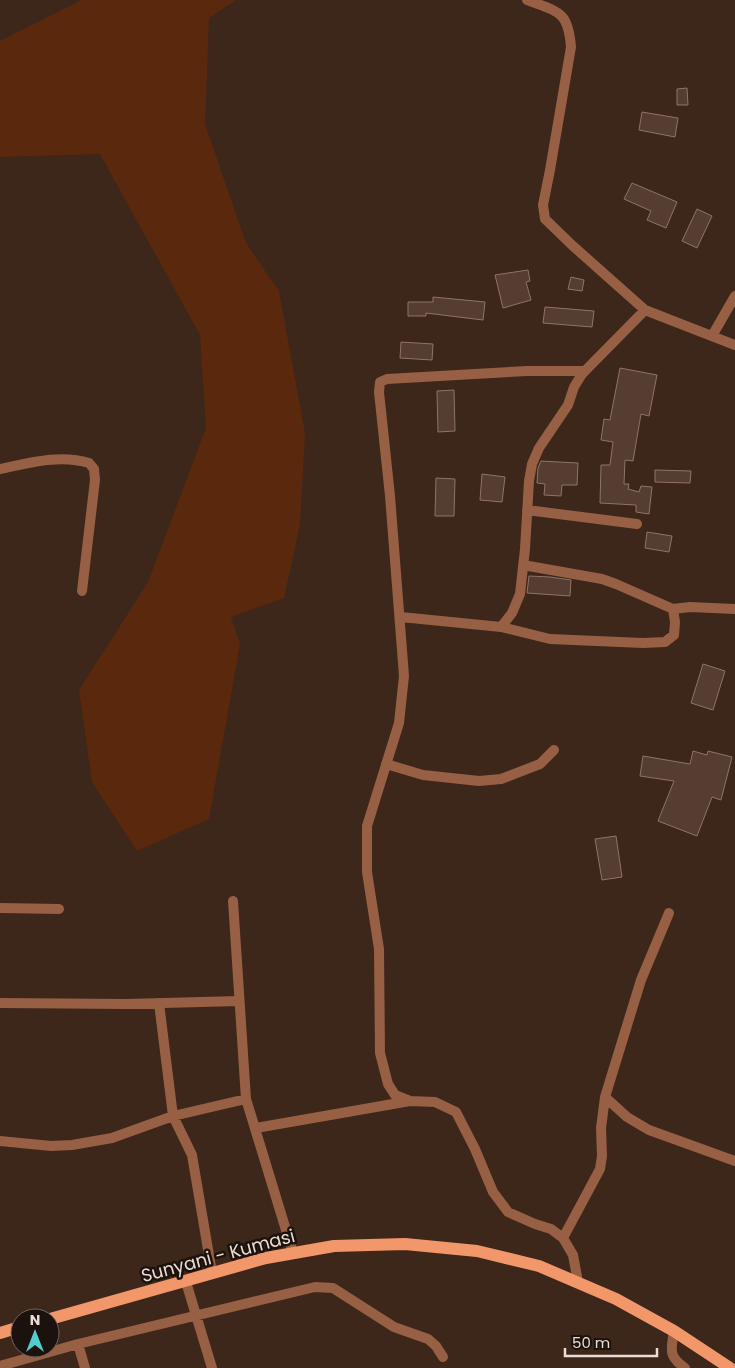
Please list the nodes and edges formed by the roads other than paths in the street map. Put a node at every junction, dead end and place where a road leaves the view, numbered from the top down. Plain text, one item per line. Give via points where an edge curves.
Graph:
1 (527, 0) edge
2 (735, 296) edge
3 (645, 310) junction
4 (712, 336) junction
5 (735, 345) edge
6 (584, 371) junction
7 (0, 469) edge
8 (527, 510) junction
9 (637, 524) dead end
10 (523, 565) junction
11 (82, 591) dead end
12 (673, 609) junction
13 (735, 609) edge
14 (401, 617) junction
15 (501, 627) junction
16 (554, 750) dead end
17 (386, 764) junction
18 (233, 901) dead end
19 (0, 908) edge
20 (59, 910) dead end
21 (669, 913) dead end
22 (239, 1001) junction
23 (0, 1003) edge
24 (159, 1003) junction
25 (246, 1098) junction
26 (605, 1098) junction
27 (410, 1101) junction
28 (174, 1116) junction
29 (256, 1128) junction
30 (0, 1141) edge
31 (735, 1161) edge
32 (563, 1238) junction
33 (293, 1253) junction
34 (212, 1273) junction
35 (186, 1282) junction
36 (578, 1282) junction
37 (60, 1316) edge
38 (196, 1316) junction
39 (674, 1330) junction
40 (78, 1344) junction
41 (442, 1357) dead end
42 (0, 1366) edge
43 (84, 1368) edge
44 (212, 1368) edge
45 (685, 1368) edge
46 (730, 1368) edge

1 - 3 street via 559,12 569,29 571,47 542,205 545,219
2 - 4 street
3 - 4 street
3 - 6 street
4 - 5 street
6 - 8 street via 532,464
6 - 14 street via 387,379 380,382
7 - 11 street via 65,459 90,462 95,480
8 - 9 street
8 - 10 street
10 - 12 street via 602,579
10 - 15 street via 520,594 512,613
12 - 13 street
12 - 15 street via 674,635 665,642 550,639
14 - 15 street
14 - 17 street via 404,676 399,723
16 - 17 street via 540,764 501,779 479,781 423,774
17 - 27 street via 367,826 367,872 380,949 380,1053 388,1084 395,1095
18 - 22 street
19 - 20 street
21 - 26 street via 641,980
22 - 24 street
22 - 25 street
23 - 24 street
24 - 28 street
25 - 28 street
25 - 29 street
26 - 31 street via 649,1130
26 - 32 street via 600,1169
27 - 29 street
27 - 32 street via 435,1102 456,1112 493,1192 508,1212 551,1229
28 - 30 street via 112,1138 72,1145
28 - 34 street via 192,1155
29 - 33 street
32 - 36 street via 573,1256
33 - 34 main road, Sunyani - Kumasi
33 - 36 main road, Sunyani - Kumasi via 334,1246 404,1244 477,1250 539,1266
34 - 35 main road, Sunyani - Kumasi
35 - 37 main road, Sunyani - Kumasi
35 - 38 street
36 - 39 main road, Sunyani - Kumasi
38 - 40 street
38 - 41 street via 315,1286 333,1288 394,1327 428,1339
38 - 44 street
39 - 45 street via 672,1356
39 - 46 main road, Sunyani - Kumasi
40 - 42 street
40 - 43 street

